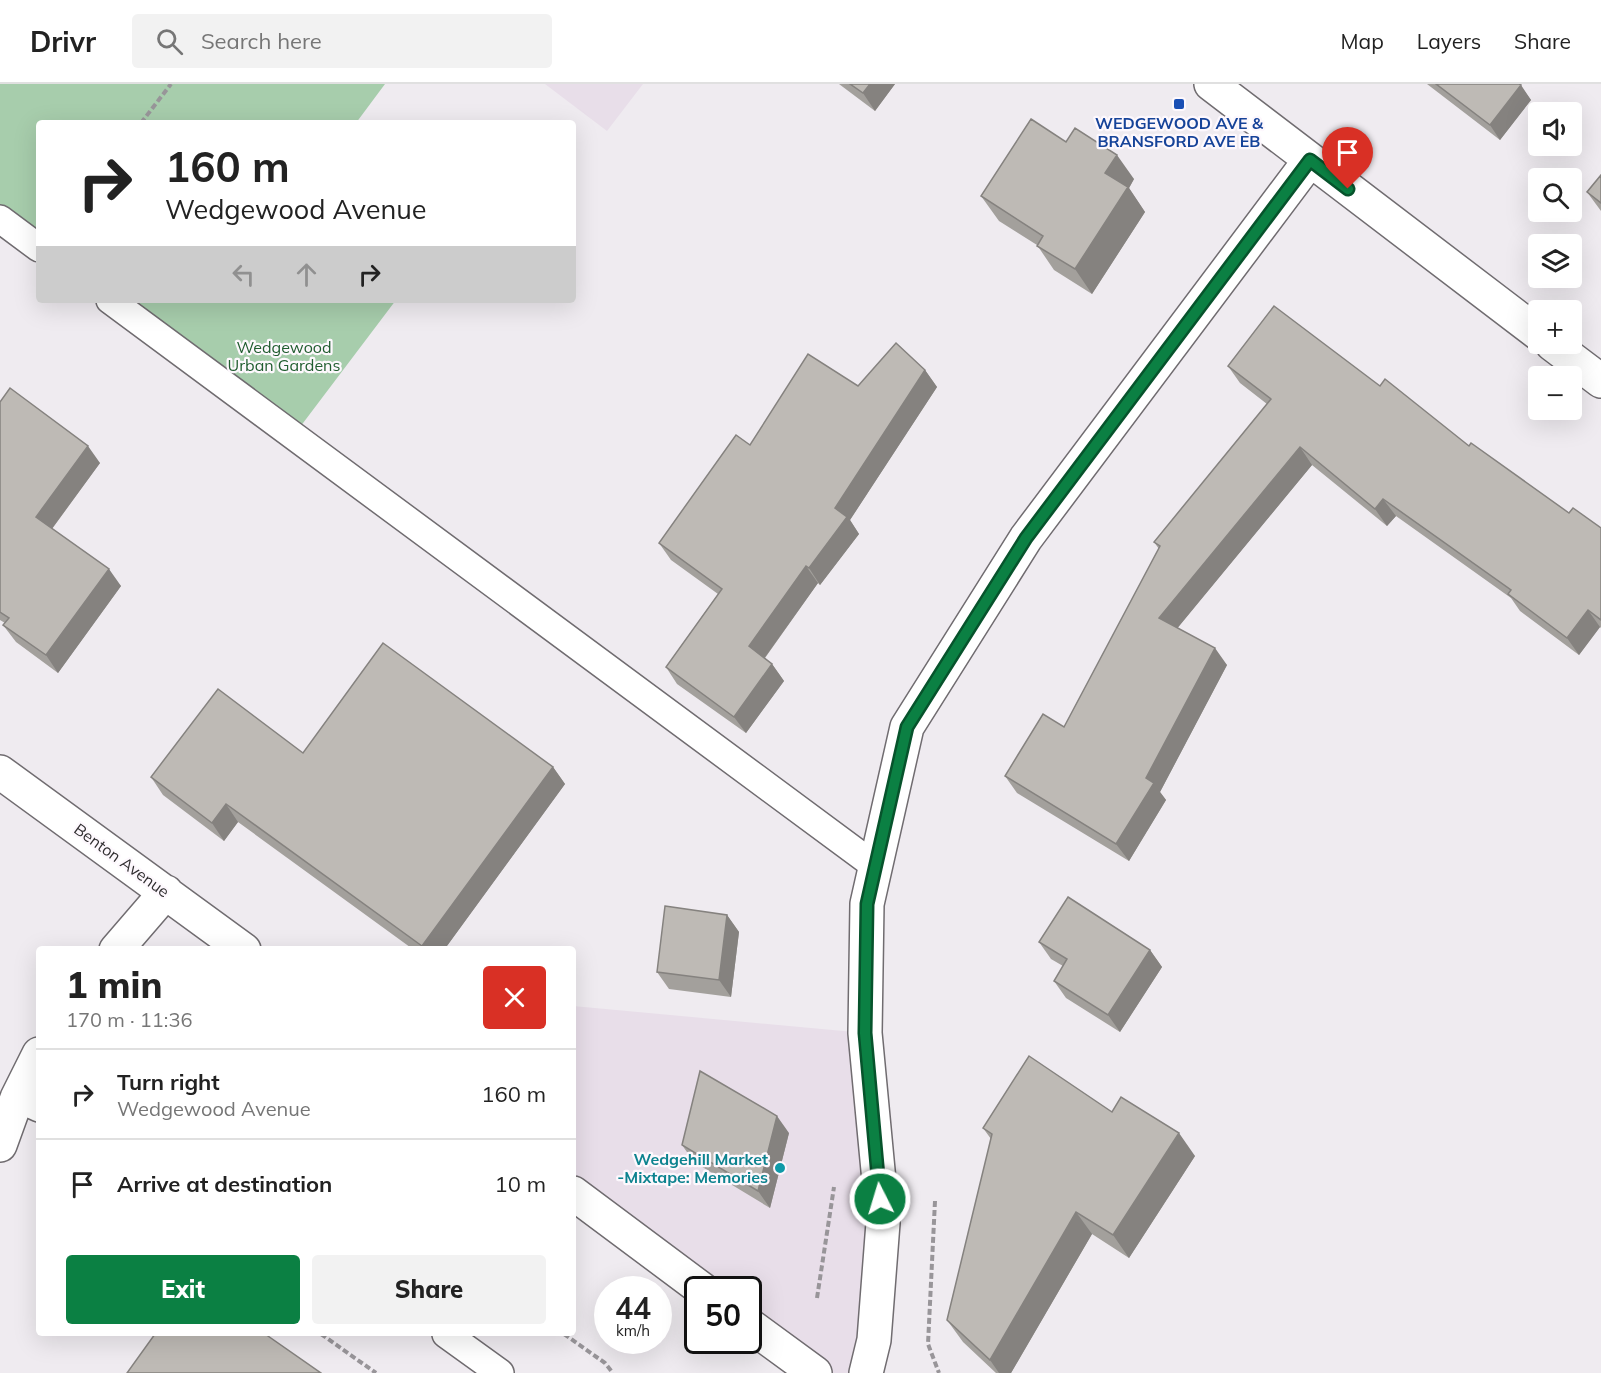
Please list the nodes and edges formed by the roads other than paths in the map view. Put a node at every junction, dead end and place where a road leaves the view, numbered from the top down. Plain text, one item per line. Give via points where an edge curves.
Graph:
1 (1211, 84) edge
2 (1310, 160) junction
3 (0, 219) edge
4 (36, 246) edge
5 (114, 303) edge
6 (1528, 326) edge
7 (1565, 354) edge
8 (1601, 381) edge
9 (0, 772) edge
10 (875, 866) junction
11 (166, 892) junction
12 (119, 946) edge
13 (239, 946) edge
14 (36, 1067) edge
15 (28, 1103) edge
16 (0, 1144) edge
17 (576, 1195) edge
18 (684, 1276) edge
19 (762, 1334) edge
20 (449, 1336) edge
21 (498, 1372) edge
22 (815, 1373) edge
23 (866, 1373) edge

1 - 2 main road
2 - 6 main road
2 - 10 main road via 1026,538 913,717 907,727
3 - 4 lane
5 - 10 lane
7 - 8 main road
9 - 11 main road, Benton Avenue
10 - 23 main road via 867,904 865,1033 883,1223 874,1340
11 - 12 main road
11 - 13 main road, Benton Avenue
14 - 15 main road
15 - 16 main road
17 - 18 main road
19 - 22 main road
20 - 21 lane

